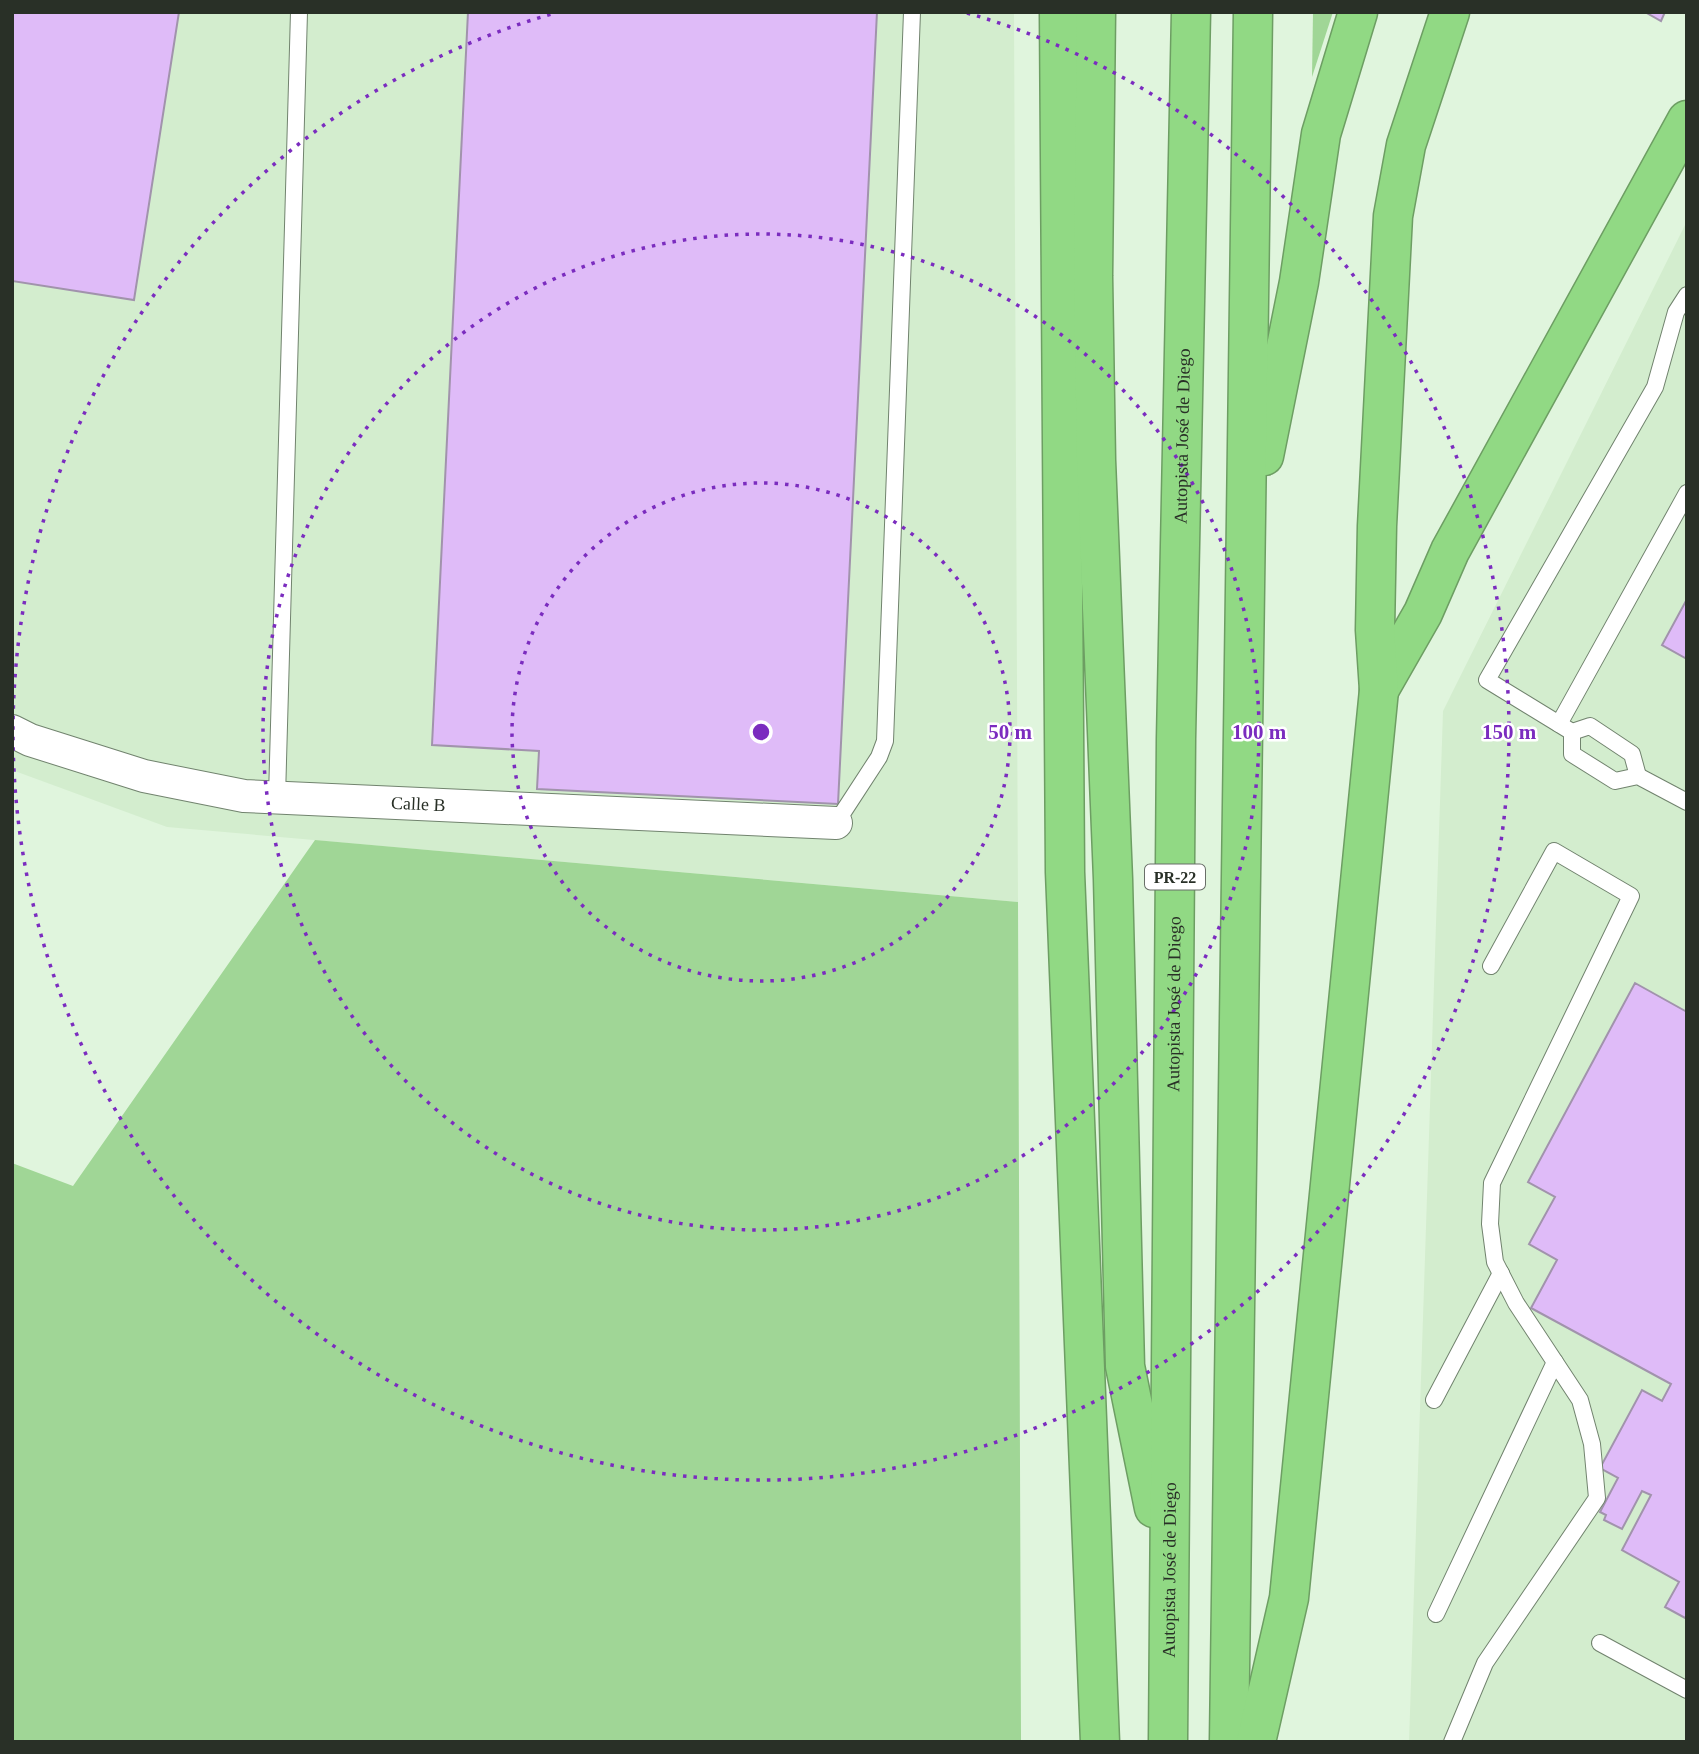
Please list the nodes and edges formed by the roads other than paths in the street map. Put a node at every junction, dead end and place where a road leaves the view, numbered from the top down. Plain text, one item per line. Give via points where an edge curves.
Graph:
1 (299, 12) edge
2 (912, 12) edge
3 (1059, 12) edge
4 (1096, 12) edge
5 (1191, 12) edge
6 (1253, 12) edge
7 (1358, 12) edge
8 (1450, 12) edge
9 (1687, 120) edge
10 (1687, 295) edge
11 (1687, 493) edge
12 (1245, 547) junction
13 (1379, 690) junction
14 (1566, 728) junction
15 (12, 731) edge
16 (1638, 776) junction
17 (277, 797) junction
18 (1687, 802) edge
19 (836, 823) joint
20 (1491, 966) dead end
21 (1501, 1273) junction
22 (1555, 1362) junction
23 (1434, 1400) dead end
24 (1170, 1582) junction
25 (1436, 1614) dead end
26 (1600, 1643) dead end
27 (1687, 1690) edge
28 (1100, 1742) edge
29 (1168, 1742) edge
30 (1229, 1742) edge
31 (1256, 1742) edge
32 (1452, 1742) edge

1 - 17 lane
2 - 19 lane via 885,741
3 - 28 highway via 1065,872
4 - 24 highway via 1096,460 1113,879 1125,1366
5 - 24 highway, Autopista José de Diego / PR-22 via 1176,739
6 - 12 highway
7 - 12 highway via 1321,134 1299,282
8 - 13 highway via 1406,145 1393,216 1377,527
9 - 13 highway via 1450,551 1423,613
10 - 14 lane via 1676,312 1655,387 1487,680
11 - 14 lane
12 - 30 highway
13 - 31 highway via 1289,1598
14 - 16 lane via 1590,726 1632,754
14 - 16 lane via 1572,754 1615,781
15 - 17 street, Calle B via 144,776 244,796
16 - 18 lane
17 - 19 street, Calle B
20 - 21 lane via 1555,851 1631,896 1492,1183 1490,1224
21 - 22 lane
21 - 23 lane
22 - 25 lane
22 - 32 lane via 1580,1400 1592,1444 1597,1498 1485,1663
24 - 29 highway, Autopista José de Diego / PR-22
26 - 27 lane

